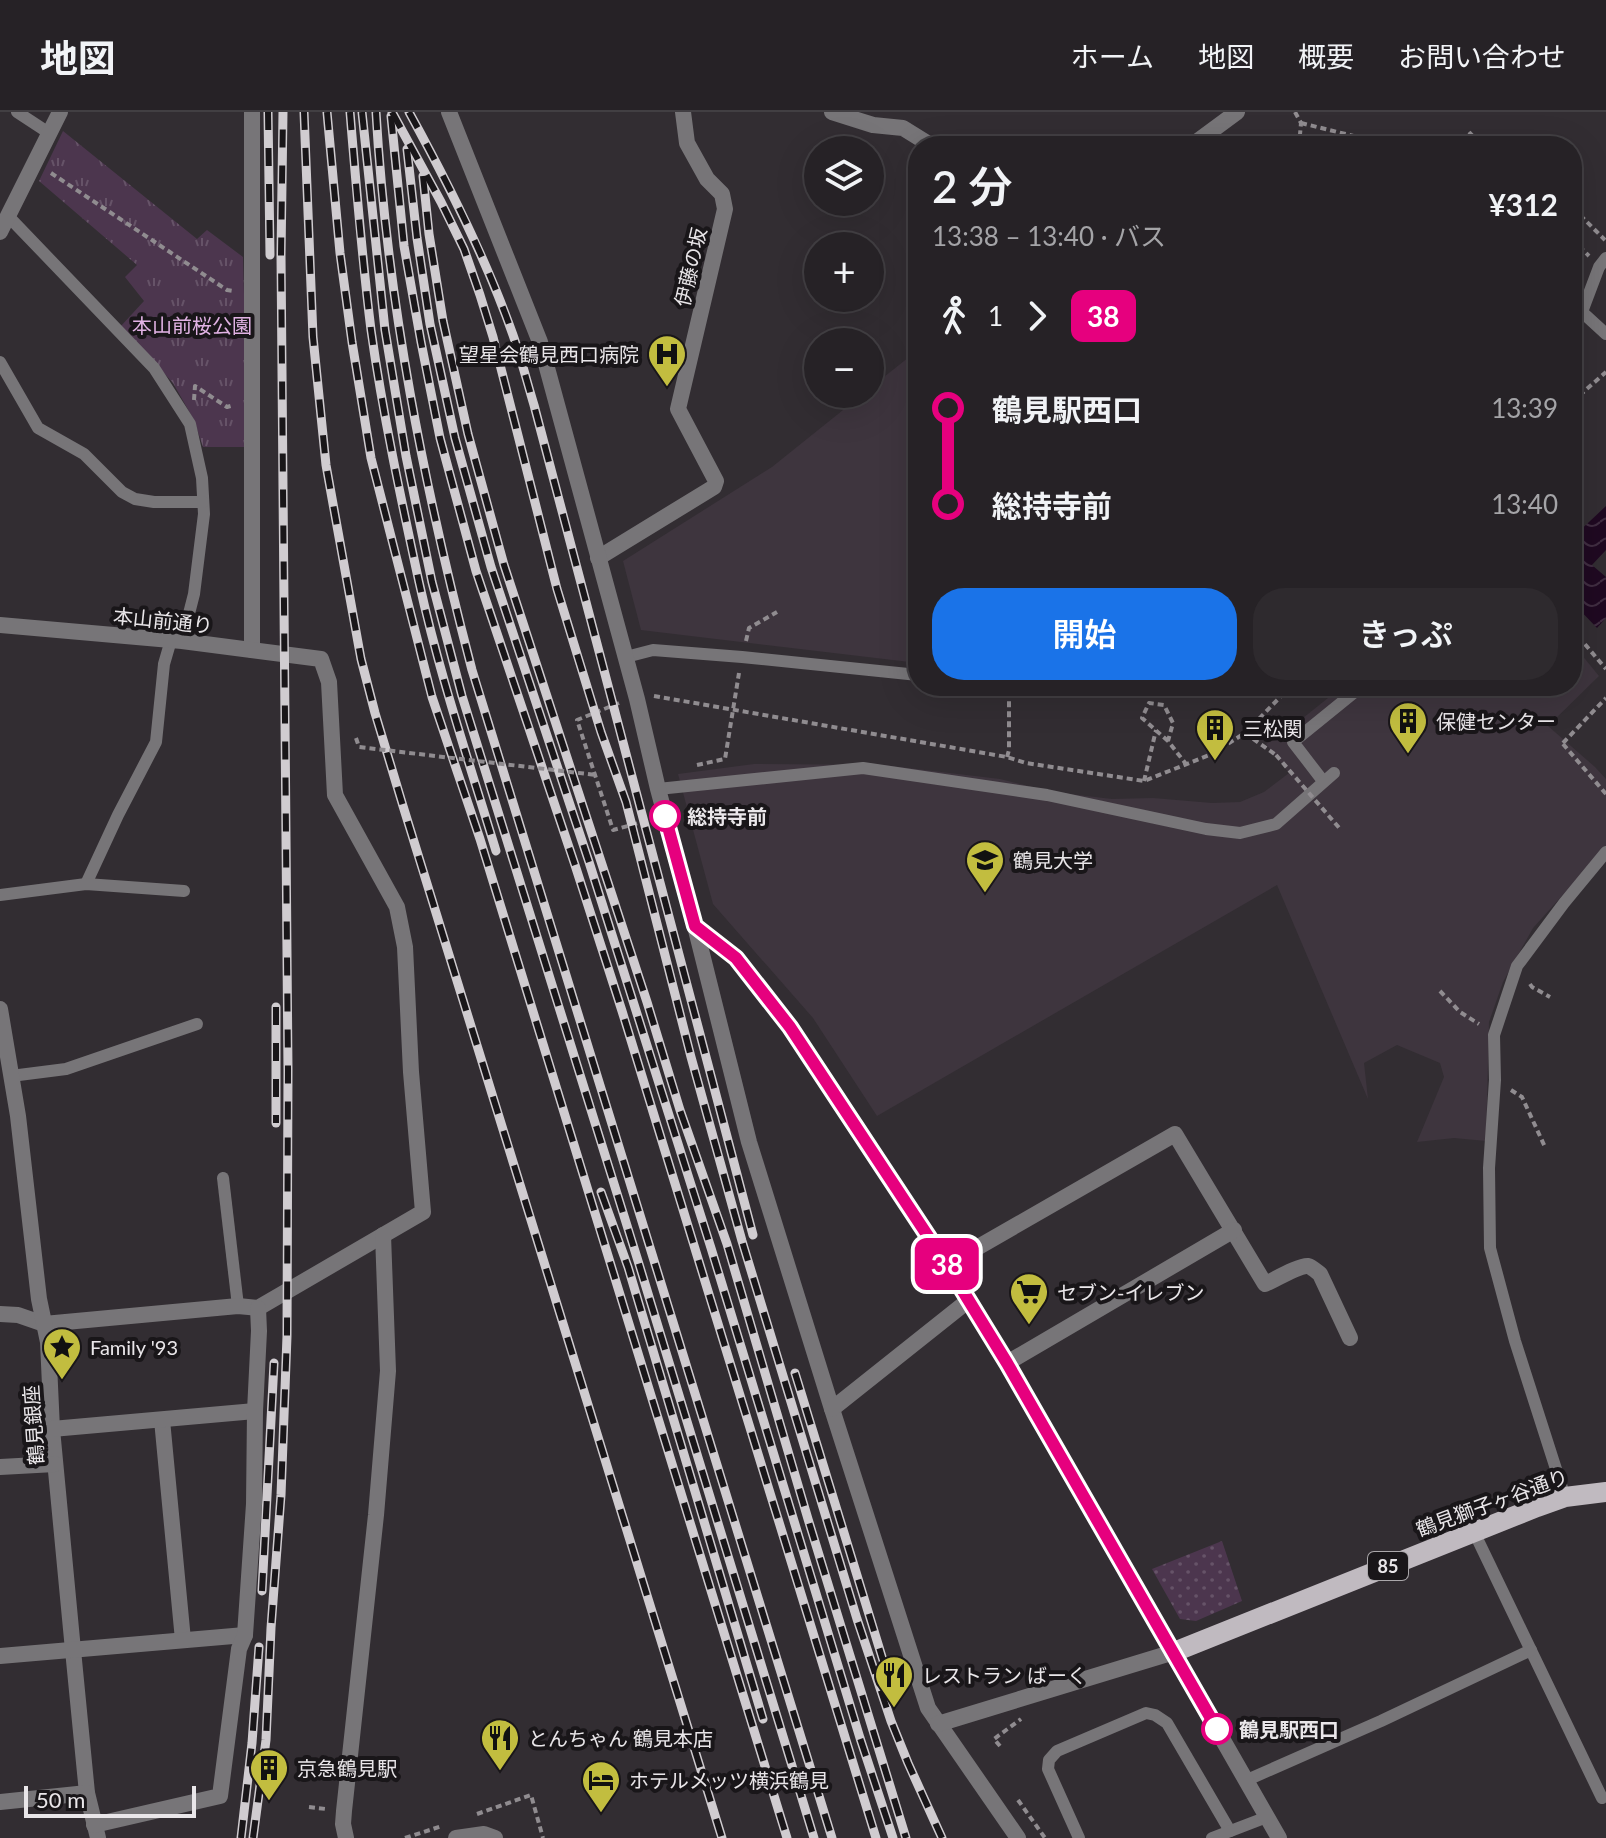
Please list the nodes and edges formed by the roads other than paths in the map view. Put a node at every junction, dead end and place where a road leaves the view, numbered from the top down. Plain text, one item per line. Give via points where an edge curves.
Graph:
1 (17, 112) edge
2 (60, 112) edge
3 (252, 112) edge
4 (449, 112) edge
5 (683, 112) edge
6 (832, 112) edge
7 (1237, 112) edge
8 (49, 133) junction
9 (916, 136) edge
10 (1205, 136) edge
11 (6, 210) edge
12 (0, 232) edge
13 (1606, 258) edge
14 (1582, 306) edge
15 (1582, 320) edge
16 (1606, 334) edge
17 (0, 362) edge
18 (203, 502) junction
19 (598, 558) junction
20 (0, 625) edge
21 (177, 640) junction
22 (252, 650) junction
23 (626, 657) junction
24 (908, 674) edge
25 (1350, 696) edge
26 (658, 789) junction
27 (1606, 852) edge
28 (86, 884) junction
29 (184, 891) dead end
30 (0, 895) edge
31 (695, 926) junction
32 (0, 1009) edge
33 (197, 1024) dead end
34 (11, 1076) junction
35 (223, 1178) dead end
36 (1234, 1230) junction
37 (383, 1235) junction
38 (947, 1265) junction
39 (969, 1300) junction
40 (238, 1306) junction
41 (258, 1308) junction
42 (0, 1314) edge
43 (44, 1324) junction
44 (1350, 1338) dead end
45 (1007, 1363) junction
46 (832, 1409) junction
47 (255, 1411) junction
48 (162, 1420) junction
49 (52, 1429) junction
50 (55, 1464) junction
51 (0, 1467) edge
52 (1606, 1492) edge
53 (1565, 1497) junction
54 (1474, 1532) junction
55 (245, 1635) junction
56 (183, 1640) junction
57 (73, 1650) junction
58 (1531, 1650) junction
59 (1174, 1652) junction
60 (0, 1656) edge
61 (938, 1724) junction
62 (1247, 1780) junction
63 (87, 1793) junction
64 (1602, 1798) dead end
65 (0, 1802) edge
66 (1267, 1817) junction
67 (1230, 1831) junction
68 (96, 1832) edge
69 (346, 1838) edge
70 (456, 1838) edge
71 (495, 1838) edge
72 (1018, 1838) edge
73 (1079, 1838) edge
74 (1212, 1838) edge
75 (1279, 1838) edge

1 - 8 lane
2 - 8 street
3 - 22 street
4 - 19 street via 540,342
5 - 19 street, 伊藤の坂 via 687,143 722,194 725,209 678,409 716,481
6 - 9 street via 903,128
7 - 10 street
8 - 11 street
11 - 12 street
11 - 18 lane via 154,368 190,424
13 - 14 lane
15 - 16 lane
17 - 18 lane via 38,428 84,454 122,492 154,502
18 - 21 lane via 194,594
19 - 23 street
20 - 21 street, 本山前通り
21 - 22 street, 本山前通り
21 - 28 lane via 164,664 156,742
22 - 37 street, 本山前通り via 321,659 329,682 335,795 397,907 405,947 423,1212
23 - 24 lane via 653,650
23 - 26 street
25 - 26 lane via 1293,742 1329,777 1276,824 1240,833 1047,795 863,768
26 - 31 street
27 - 53 lane via 1517,966 1494,1035 1490,1248
28 - 29 lane
28 - 30 lane
31 - 38 street via 736,958 790,1027
31 - 46 street via 749,1142
32 - 34 street, 鶴見銀座
33 - 34 lane via 66,1069
34 - 43 street, 鶴見銀座
35 - 40 lane
36 - 38 street via 1175,1134
36 - 44 street via 1265,1284 1308,1266 1320,1274
36 - 45 street
37 - 41 street
37 - 69 street via 388,1371 344,1811
38 - 39 street
39 - 45 street
39 - 46 street
40 - 41 street
40 - 43 street
41 - 47 street
42 - 43 street
43 - 49 street, 鶴見銀座
45 - 59 street
46 - 61 street via 928,1708
47 - 48 street
47 - 55 street
48 - 49 street
48 - 56 street
49 - 50 street, 鶴見銀座
50 - 51 street
50 - 57 street, 鶴見銀座
52 - 53 main road, 鶴見獅子ヶ谷通り / 85
53 - 54 main road, 鶴見獅子ヶ谷通り / 85
54 - 58 lane
54 - 59 main road, 鶴見獅子ヶ谷通り / 85
55 - 56 street
55 - 68 street via 220,1796
56 - 57 street
57 - 60 street
57 - 63 street, 鶴見銀座
58 - 62 lane
58 - 64 lane
59 - 61 street
59 - 62 street
61 - 72 street
62 - 66 street
63 - 65 street
63 - 68 street, 鶴見銀座
66 - 67 lane
66 - 75 street
67 - 73 lane via 1167,1723 1146,1713 1057,1751 1049,1760 1048,1769
67 - 74 lane
70 - 71 street

